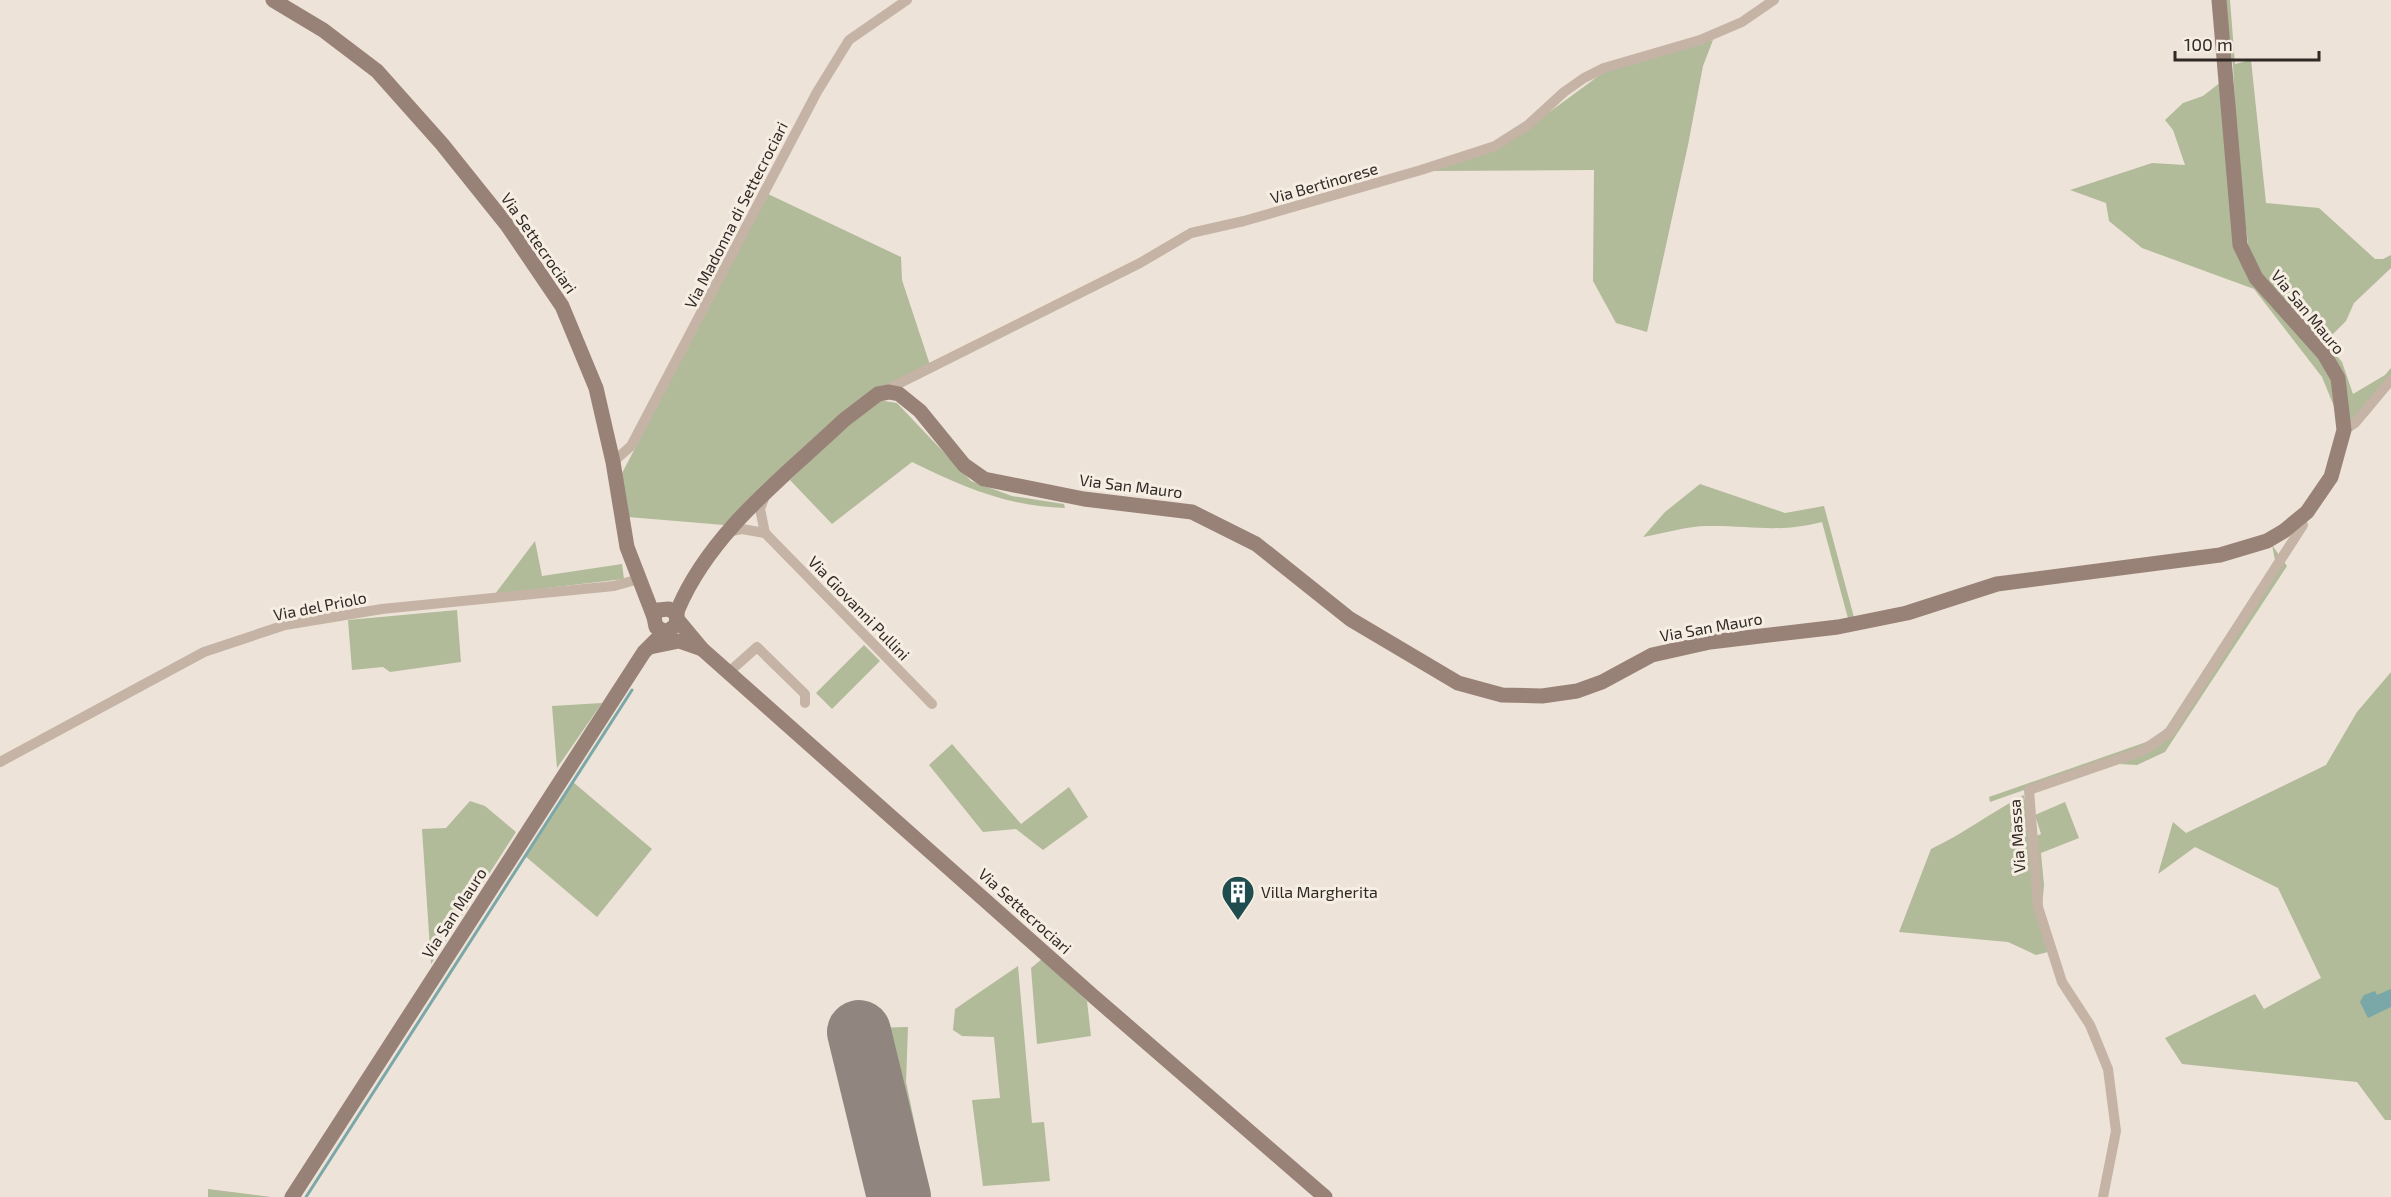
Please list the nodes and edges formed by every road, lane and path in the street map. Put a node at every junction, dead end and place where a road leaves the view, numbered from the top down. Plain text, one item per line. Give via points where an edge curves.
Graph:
1 (273, 0) edge
2 (907, 0) edge
3 (1774, 0) edge
4 (2219, 0) edge
5 (2391, 380) edge
6 (878, 394) junction
7 (2344, 430) junction
8 (613, 462) junction
9 (767, 493) junction
10 (746, 514) junction
11 (2300, 519) junction
12 (760, 528) junction
13 (726, 532) junction
14 (641, 584) junction
15 (666, 620) junction
16 (646, 648) junction
17 (702, 649) junction
18 (729, 672) junction
19 (805, 703) dead end
20 (932, 704) dead end
21 (0, 762) edge
22 (292, 1197) edge
23 (1325, 1197) edge
24 (2103, 1197) edge

1 - 8 main road, Via Settecrociari via 323,30 377,71 507,225 562,306 596,388
2 - 8 street, Via Madonna di Settecrociari via 849,40 812,102 632,446
3 - 6 street, Via Bertinorese via 1742,22 1700,40 1604,68 1584,78 1528,125 1495,146 1244,221 1191,233 1140,263
4 - 7 main road, Via San Mauro via 2240,245 2256,278 2324,354 2338,378
5 - 7 street via 2355,423
6 - 9 main road, Via San Mauro via 844,420
6 - 11 main road, Via San Mauro via 889,392 910,400 964,465 984,479 1084,499 1167,507 1192,512 1216,523 1256,544 1350,619 1431,669 1458,683 1502,695 1542,696 1577,691 1653,655 1710,642 1838,627 1907,613 1997,584 2220,555 2267,541
7 - 11 main road, Via San Mauro via 2331,477
8 - 14 main road, Via Settecrociari via 627,547
9 - 10 main road, Via San Mauro
9 - 12 street via 760,509
10 - 12 street, Via Giovanni Pullini
10 - 13 main road, Via San Mauro
11 - 24 street, Via Massa via 2303,525 2170,732 2142,751 2029,790 2038,907 2062,982 2090,1025 2108,1069 2116,1131
12 - 13 street
12 - 20 street, Via Giovanni Pullini
13 - 15 main road, Via San Mauro
14 - 15 main road, Via Settecrociari
14 - 21 street, Via del Priolo via 382,609 285,625 204,652
15 - 16 main road, Via San Mauro
15 - 17 main road, Via Settecrociari
16 - 17 main road via 679,641
16 - 22 main road, Via San Mauro
17 - 18 main road, Via Settecrociari
18 - 19 street via 757,647 805,694
18 - 23 main road, Via Settecrociari

